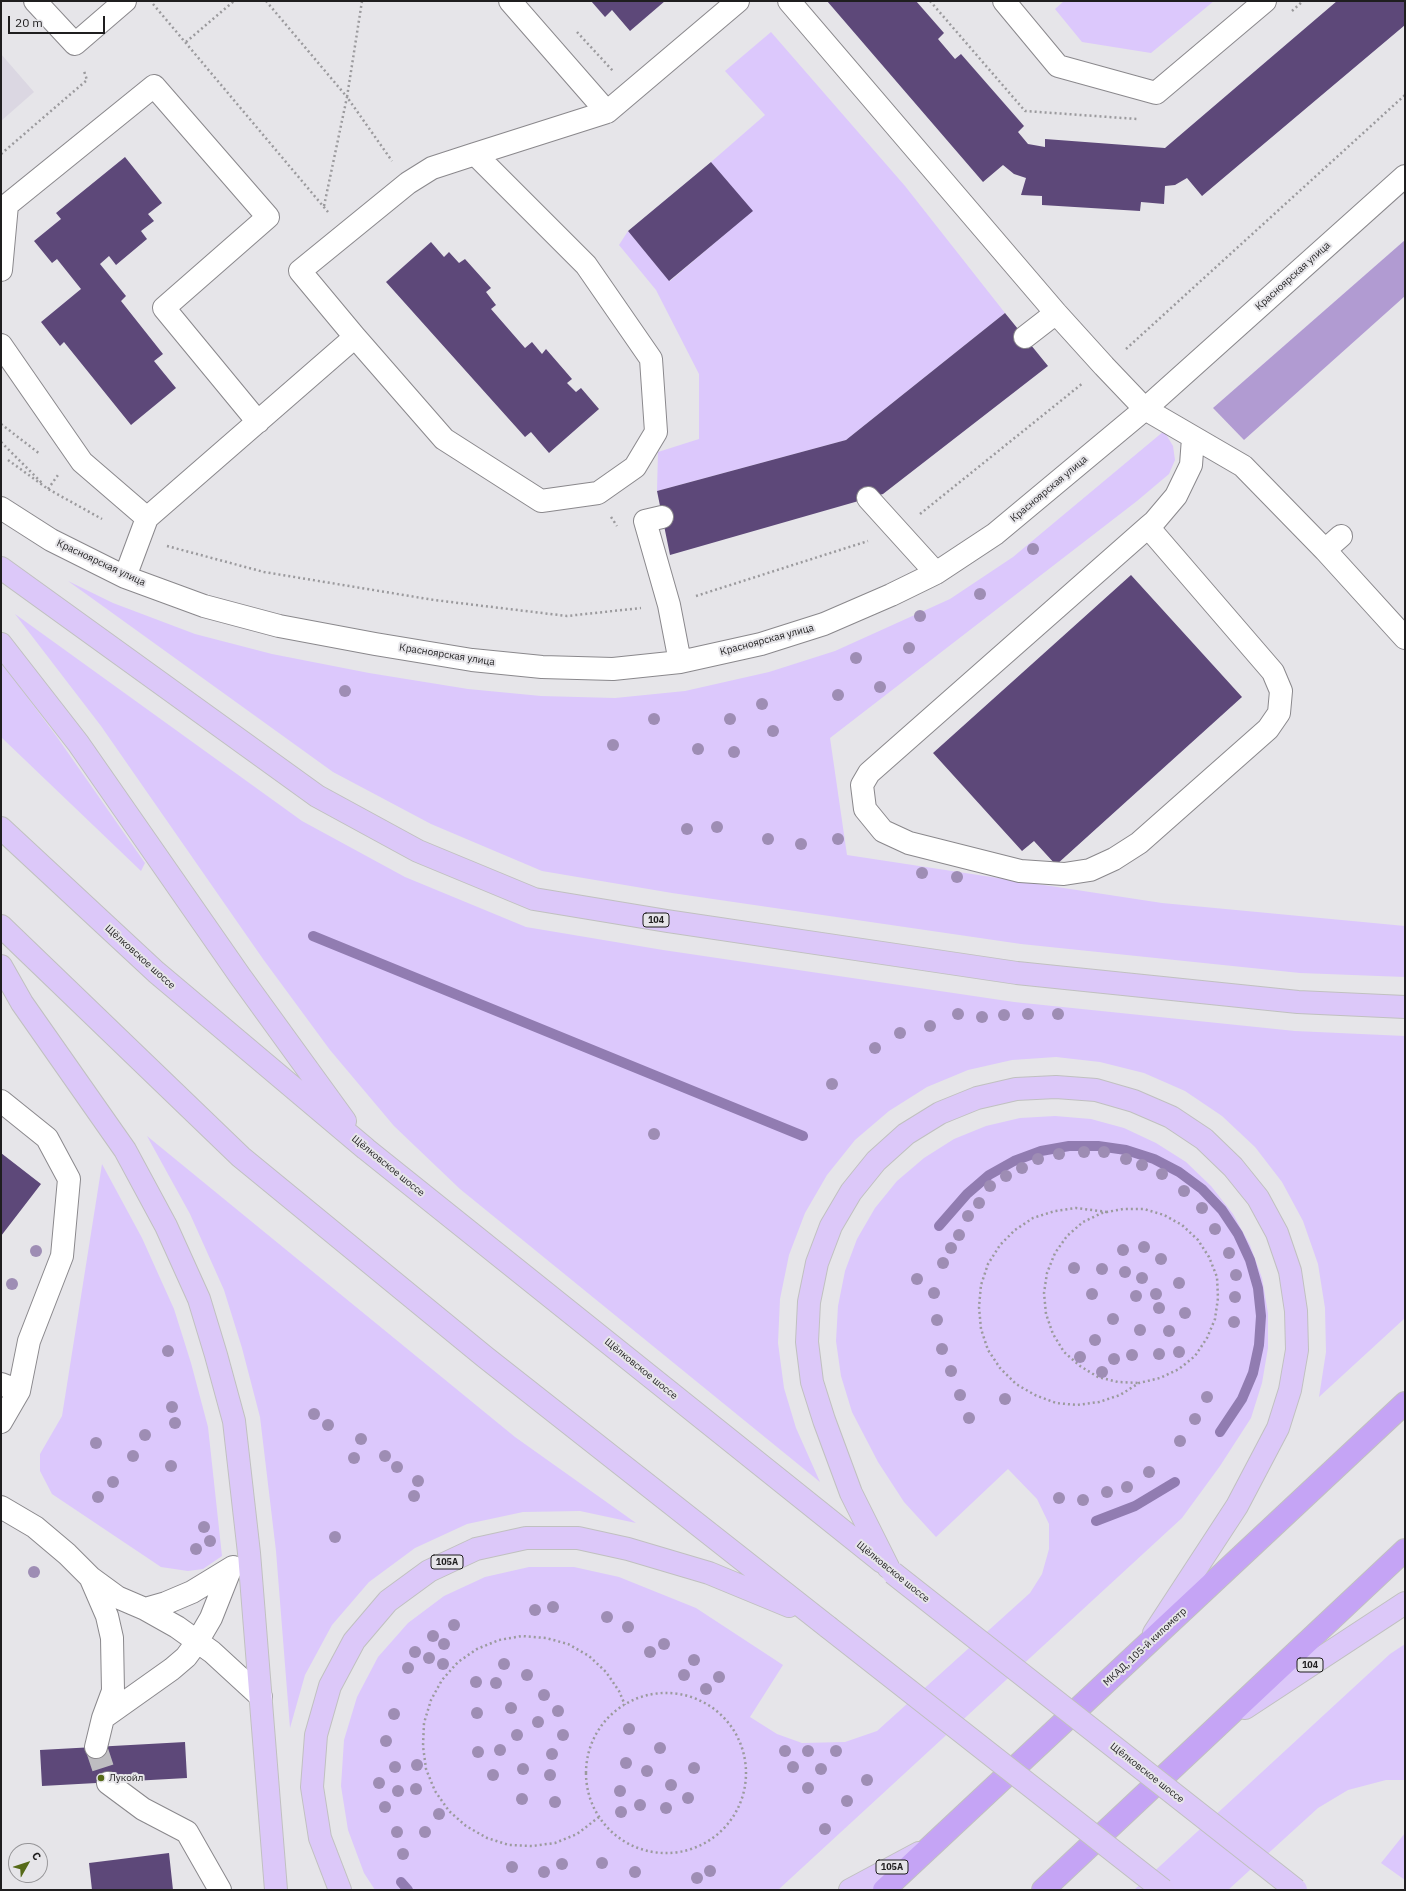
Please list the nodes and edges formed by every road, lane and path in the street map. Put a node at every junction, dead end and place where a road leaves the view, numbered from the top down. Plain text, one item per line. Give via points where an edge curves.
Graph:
1 (35, 1) edge
2 (125, 1) edge
3 (150, 1) edge
4 (234, 1) edge
5 (266, 1) edge
6 (362, 1) edge
7 (510, 1) edge
8 (738, 1) edge
9 (789, 1) edge
10 (930, 1) edge
11 (1004, 1) edge
12 (1265, 1) edge
13 (574, 28) dead end
14 (186, 42) junction
15 (75, 44) junction
16 (620, 73) dead end
17 (1405, 95) edge
18 (347, 97) junction
19 (1025, 111) dead end
20 (607, 112) junction
21 (1, 154) edge
22 (476, 154) junction
23 (1405, 176) edge
24 (408, 184) junction
25 (324, 207) junction
26 (346, 233) junction
27 (1, 270) edge
28 (1056, 313) junction
29 (354, 337) junction
30 (1025, 338) dead end
31 (1, 346) edge
32 (1125, 349) dead end
33 (1145, 409) junction
34 (258, 422) junction
35 (1, 424) edge
36 (1193, 438) junction
37 (1, 442) edge
38 (44, 456) dead end
39 (8, 460) dead end
40 (62, 470) dead end
41 (48, 489) junction
42 (868, 498) dead end
43 (1, 508) edge
44 (662, 517) dead end
45 (147, 518) junction
46 (1148, 527) junction
47 (139, 539) junction
48 (1, 568) edge
49 (936, 573) junction
50 (125, 577) junction
51 (1405, 638) edge
52 (1, 644) edge
53 (680, 662) junction
54 (1, 828) edge
55 (1, 926) edge
56 (1, 966) edge
57 (1405, 1007) edge
58 (1, 1101) edge
59 (366, 1149) junction
60 (1107, 1212) junction
61 (1139, 1383) junction
62 (10, 1387) edge
63 (1405, 1403) edge
64 (1, 1422) edge
65 (1, 1507) edge
66 (1405, 1550) edge
67 (249, 1553) junction
68 (230, 1570) junction
69 (891, 1570) junction
70 (90, 1578) junction
71 (1405, 1603) edge
72 (145, 1609) junction
73 (821, 1622) junction
74 (197, 1642) junction
75 (1143, 1650) junction
76 (261, 1697) junction
77 (625, 1705) junction
78 (104, 1718) junction
79 (1216, 1728) junction
80 (96, 1747) tunnel mouth
81 (108, 1782) tunnel mouth
82 (599, 1817) junction
83 (934, 1845) junction
84 (220, 1890) edge
85 (276, 1890) edge
86 (340, 1890) edge
87 (850, 1890) edge
88 (884, 1890) edge
89 (1043, 1890) edge
90 (1163, 1890) edge
91 (1296, 1890) edge

1 - 15 street
2 - 15 street
3 - 14 path
4 - 14 path
5 - 18 path
6 - 18 path
7 - 20 street
8 - 20 street
9 - 28 street
10 - 19 path
11 - 12 street via 1058,66 1156,93
13 - 16 path via 614,72
14 - 25 path
15 - 21 path via 88,80
17 - 32 path
18 - 24 path
18 - 25 path
20 - 22 street
22 - 24 street via 432,168
22 - 29 street via 586,265 651,359 656,432 635,467 598,493 541,501 444,439
23 - 33 street, Красноярская улица
24 - 26 street
25 - 26 path
26 - 29 street via 300,271
27 - 34 street via 7,205 154,86 268,217 164,308
28 - 30 street
28 - 33 street
29 - 34 street
31 - 45 street via 82,462
33 - 36 street
33 - 49 street, Красноярская улица via 996,534
34 - 45 street
35 - 38 path
36 - 46 street via 1191,465 1176,496
36 - 51 street via 1243,466 1333,543
37 - 41 path
39 - 41 path
40 - 41 path
41 - 47 path
42 - 49 street
43 - 50 street, Красноярская улица via 51,540
44 - 53 street via 645,521 669,605
45 - 47 street
46 - 46 street via 869,773 862,785 866,809 883,831 909,844 1020,870 1064,874 1090,870 1139,843 1268,729 1279,713 1280,691 1273,672
47 - 50 street
48 - 57 main road, 104 via 317,796 418,851 534,899 675,923 1017,973 1298,1002
49 - 53 street, Красноярская улица via 824,624 761,644
50 - 53 street, Красноярская улица via 204,606 279,626 472,660 542,668 614,669
52 - 59 main road via 78,743 240,976
54 - 59 main road, Щёлковское шоссе via 156,972
55 - 73 main road via 241,1157 486,1357
56 - 67 main road via 22,1003 125,1150 166,1226 198,1299 234,1421
58 - 62 street via 47,1138 69,1179 62,1256
59 - 69 main road, Щёлковское шоссе
60 - 61 path via 1083,1222 1067,1236 1055,1253 1047,1273 1044,1293 1046,1314 1060,1346 1080,1366 1098,1376 1118,1382
60 - 61 path via 1144,1209 1164,1215 1182,1225 1198,1240 1209,1257 1217,1277 1215,1319 1195,1356 1160,1378
60 - 61 path via 1076,1208 1055,1211 1034,1218 1015,1230 1000,1245 988,1264 981,1285 981,1329 988,1350 1000,1368 1016,1384 1035,1395 1077,1405 1100,1402 1120,1395
62 - 64 street
63 - 75 highway, МКАД, 105-й километр
65 - 70 street via 35,1527
66 - 79 highway
67 - 68 street
67 - 76 main road
68 - 72 street via 192,1592
68 - 74 street via 211,1618
69 - 75 main road via 851,1493 812,1382 807,1342 809,1302 817,1263 831,1226 851,1192 876,1161 906,1134 940,1113 985,1096 1016,1089 1056,1086 1096,1090 1134,1101 1171,1117 1204,1139 1233,1167 1258,1198 1277,1233 1290,1271 1296,1310 1297,1350 1290,1390 1278,1428 1237,1506
69 - 91 main road, Щёлковское шоссе, bridge
70 - 72 street via 117,1597
70 - 78 street via 112,1638 113,1691
71 - 79 main road, 104
72 - 74 street
73 - 86 main road, 105A via 709,1573 628,1549 578,1538 526,1538 483,1547 429,1571 388,1601 354,1640 330,1686 316,1735 312,1786 320,1838
73 - 90 main road, bridge
74 - 76 street via 212,1652
74 - 78 street via 186,1657 172,1669
75 - 83 highway, МКАД, 105-й километр
76 - 85 main road
77 - 82 path via 610,1715 598,1730 590,1748 586,1766 586,1786
77 - 82 path via 644,1696 663,1693 682,1695 700,1701 716,1712 730,1726 739,1743 744,1761 745,1780 741,1799 721,1832 705,1843 669,1853 649,1852 631,1846 615,1835
77 - 82 path via 606,1672 589,1656 568,1644 546,1638 522,1636 484,1646 458,1662 438,1686 424,1723 426,1769 435,1791 448,1811 466,1826 487,1838 509,1845 532,1846 556,1842 577,1834
78 - 80 street
79 - 89 highway
81 - 84 street via 143,1808 187,1832
83 - 87 main road, 105A
83 - 88 highway, МКАД, 105-й километр

